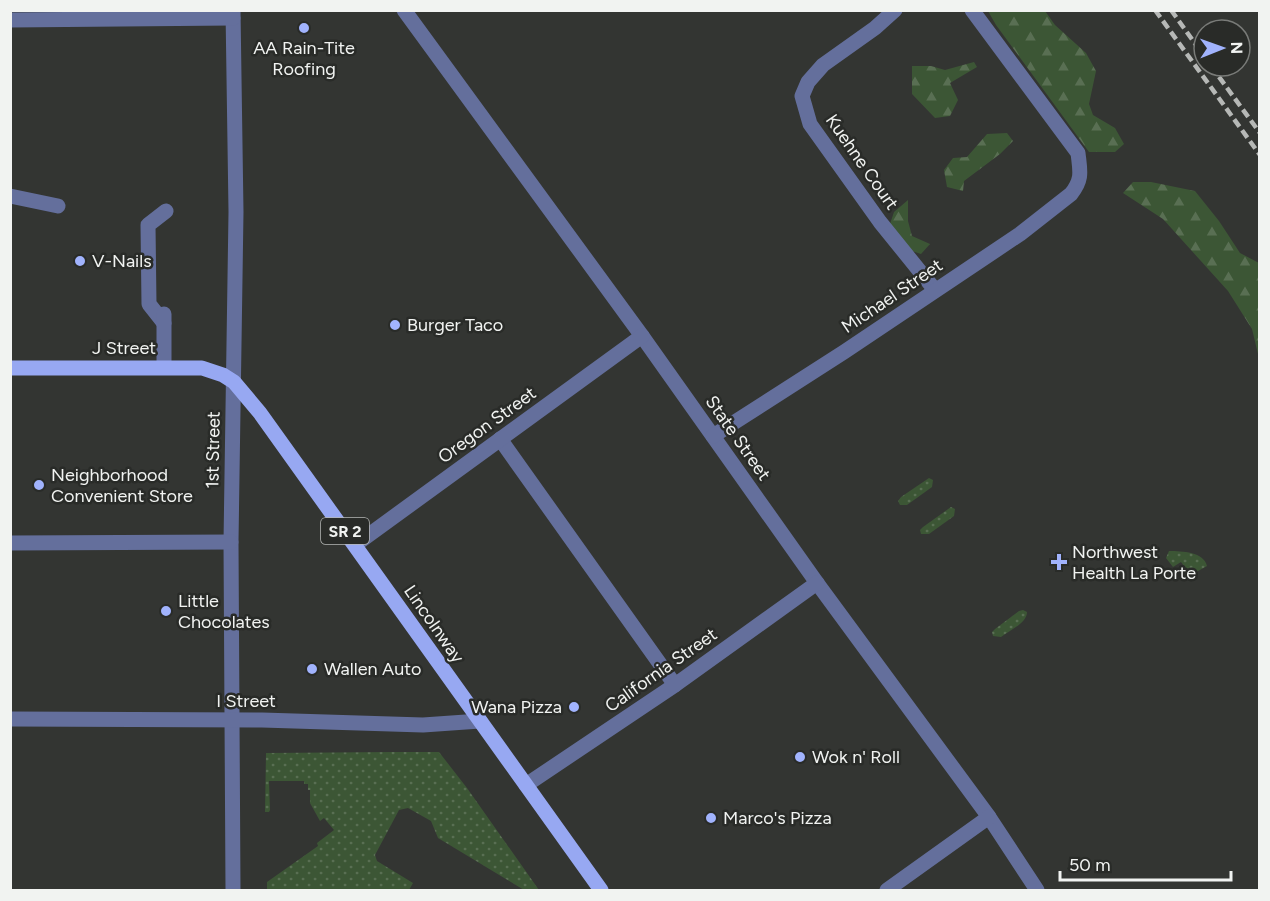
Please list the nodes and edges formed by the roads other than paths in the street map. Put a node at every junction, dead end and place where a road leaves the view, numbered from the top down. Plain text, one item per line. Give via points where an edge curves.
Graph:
1 (404, 10) edge
2 (895, 10) edge
3 (972, 10) edge
4 (233, 14) edge
5 (10, 20) edge
6 (10, 196) edge
7 (58, 206) dead end
8 (166, 211) dead end
9 (935, 290) junction
10 (642, 336) junction
11 (10, 368) edge
12 (164, 368) junction
13 (234, 382) junction
14 (713, 436) junction
15 (500, 440) junction
16 (231, 542) junction
17 (10, 543) edge
18 (355, 545) junction
19 (817, 583) junction
20 (675, 685) junction
21 (10, 719) edge
22 (232, 720) junction
23 (480, 721) junction
24 (526, 785) junction
25 (988, 817) junction
26 (233, 891) edge
27 (600, 891) edge
28 (887, 891) edge
29 (1037, 891) edge

1 - 10 street, State Street
2 - 9 street, Kuehne Court via 823,65 802,96 810,124 880,222
3 - 9 street, Michael Street via 1078,153 1081,175 1071,194 1020,234
4 - 5 street
4 - 13 street, 1st Street
6 - 7 street
8 - 12 street via 148,225 149,304 164,316
9 - 14 street, Michael Street
10 - 14 street, State Street
10 - 15 street, Oregon Street
11 - 12 main road, J Street / SR 2
12 - 13 main road, J Street / SR 2 via 202,368
13 - 16 street, 1st Street
13 - 18 main road, Lincolnway / SR 2
14 - 19 street, State Street
15 - 18 street, Oregon Street
15 - 20 street
16 - 17 street
16 - 22 street, 1st Street
18 - 23 main road, Lincolnway / SR 2
19 - 20 street, California Street
19 - 25 street, State Street
20 - 24 street, California Street
21 - 22 street, I Street
22 - 23 street, I Street via 414,724
22 - 26 street, 1st Street
23 - 24 main road, Lincolnway / SR 2
24 - 27 main road, Lincolnway / SR 2
25 - 28 street
25 - 29 street, State Street

